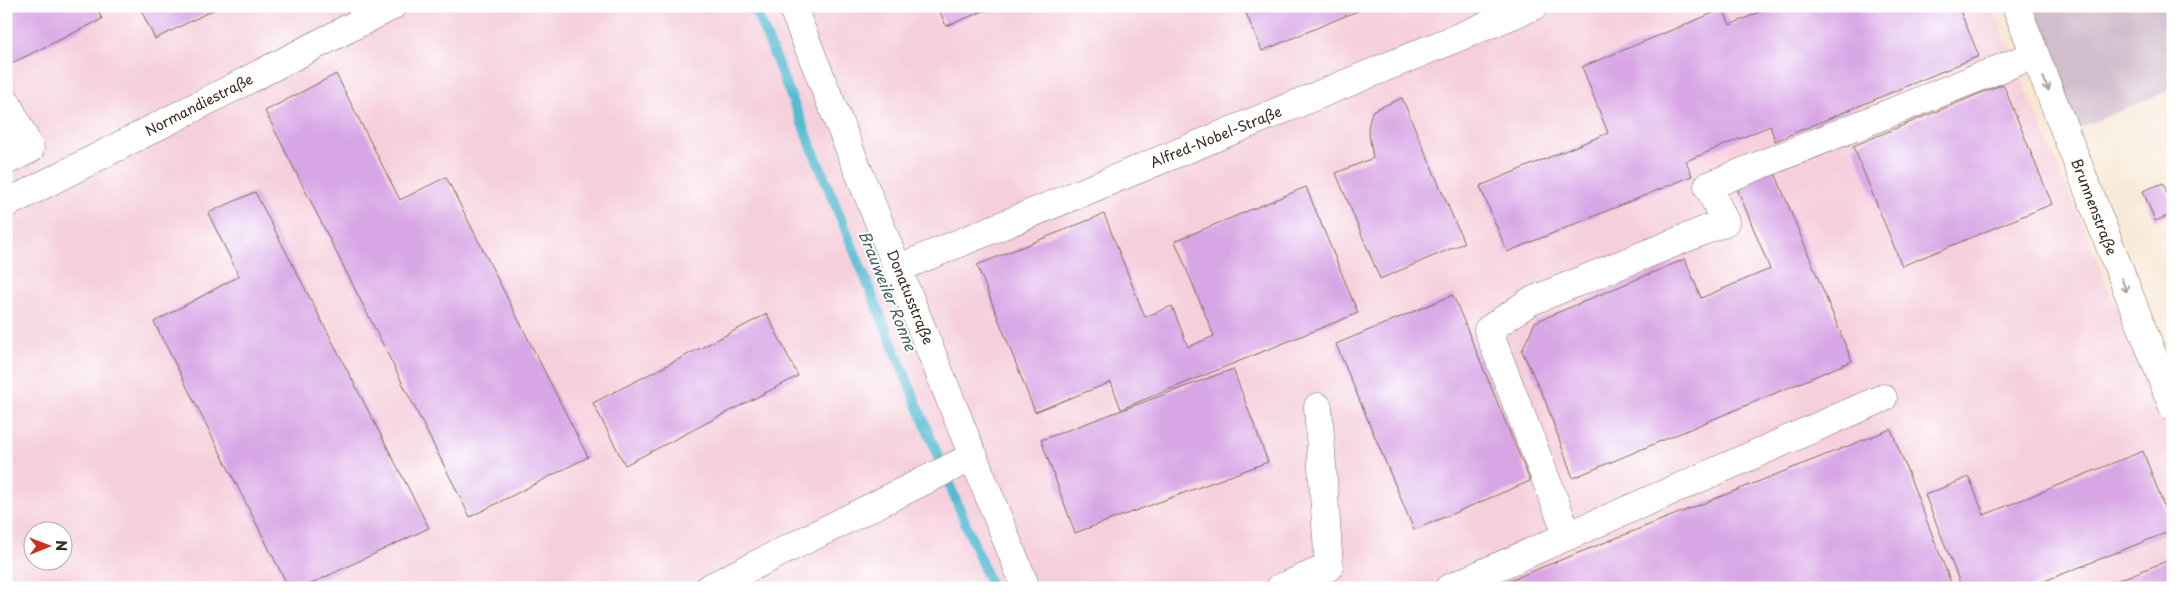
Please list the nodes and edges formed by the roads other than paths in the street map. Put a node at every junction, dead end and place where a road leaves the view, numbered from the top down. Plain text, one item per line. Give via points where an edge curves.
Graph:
1 (392, 6) edge
2 (792, 6) edge
3 (1534, 6) edge
4 (2016, 6) edge
5 (2034, 55) junction
6 (6, 101) edge
7 (6, 162) edge
8 (6, 204) edge
9 (899, 268) junction
10 (1883, 398) dead end
11 (2173, 406) edge
12 (1318, 408) dead end
13 (967, 460) junction
14 (1568, 536) junction
15 (709, 588) edge
16 (1026, 588) edge
17 (1280, 588) edge
18 (1449, 588) edge

1 - 8 street, Normandiestraße
2 - 9 street, Donatusstraße
3 - 9 street, Alfred-Nobel-Straße
4 - 5 street, Brunnenstraße
5 -> 11 street, Brunnenstraße
5 - 14 street via 1708,186 1725,222 1529,302 1488,330
6 - 7 street via 30,149
9 - 13 street, Donatusstraße
10 - 14 street
12 - 17 street via 1330,567
13 - 15 street
13 - 16 street, Donatusstraße
14 - 18 street

